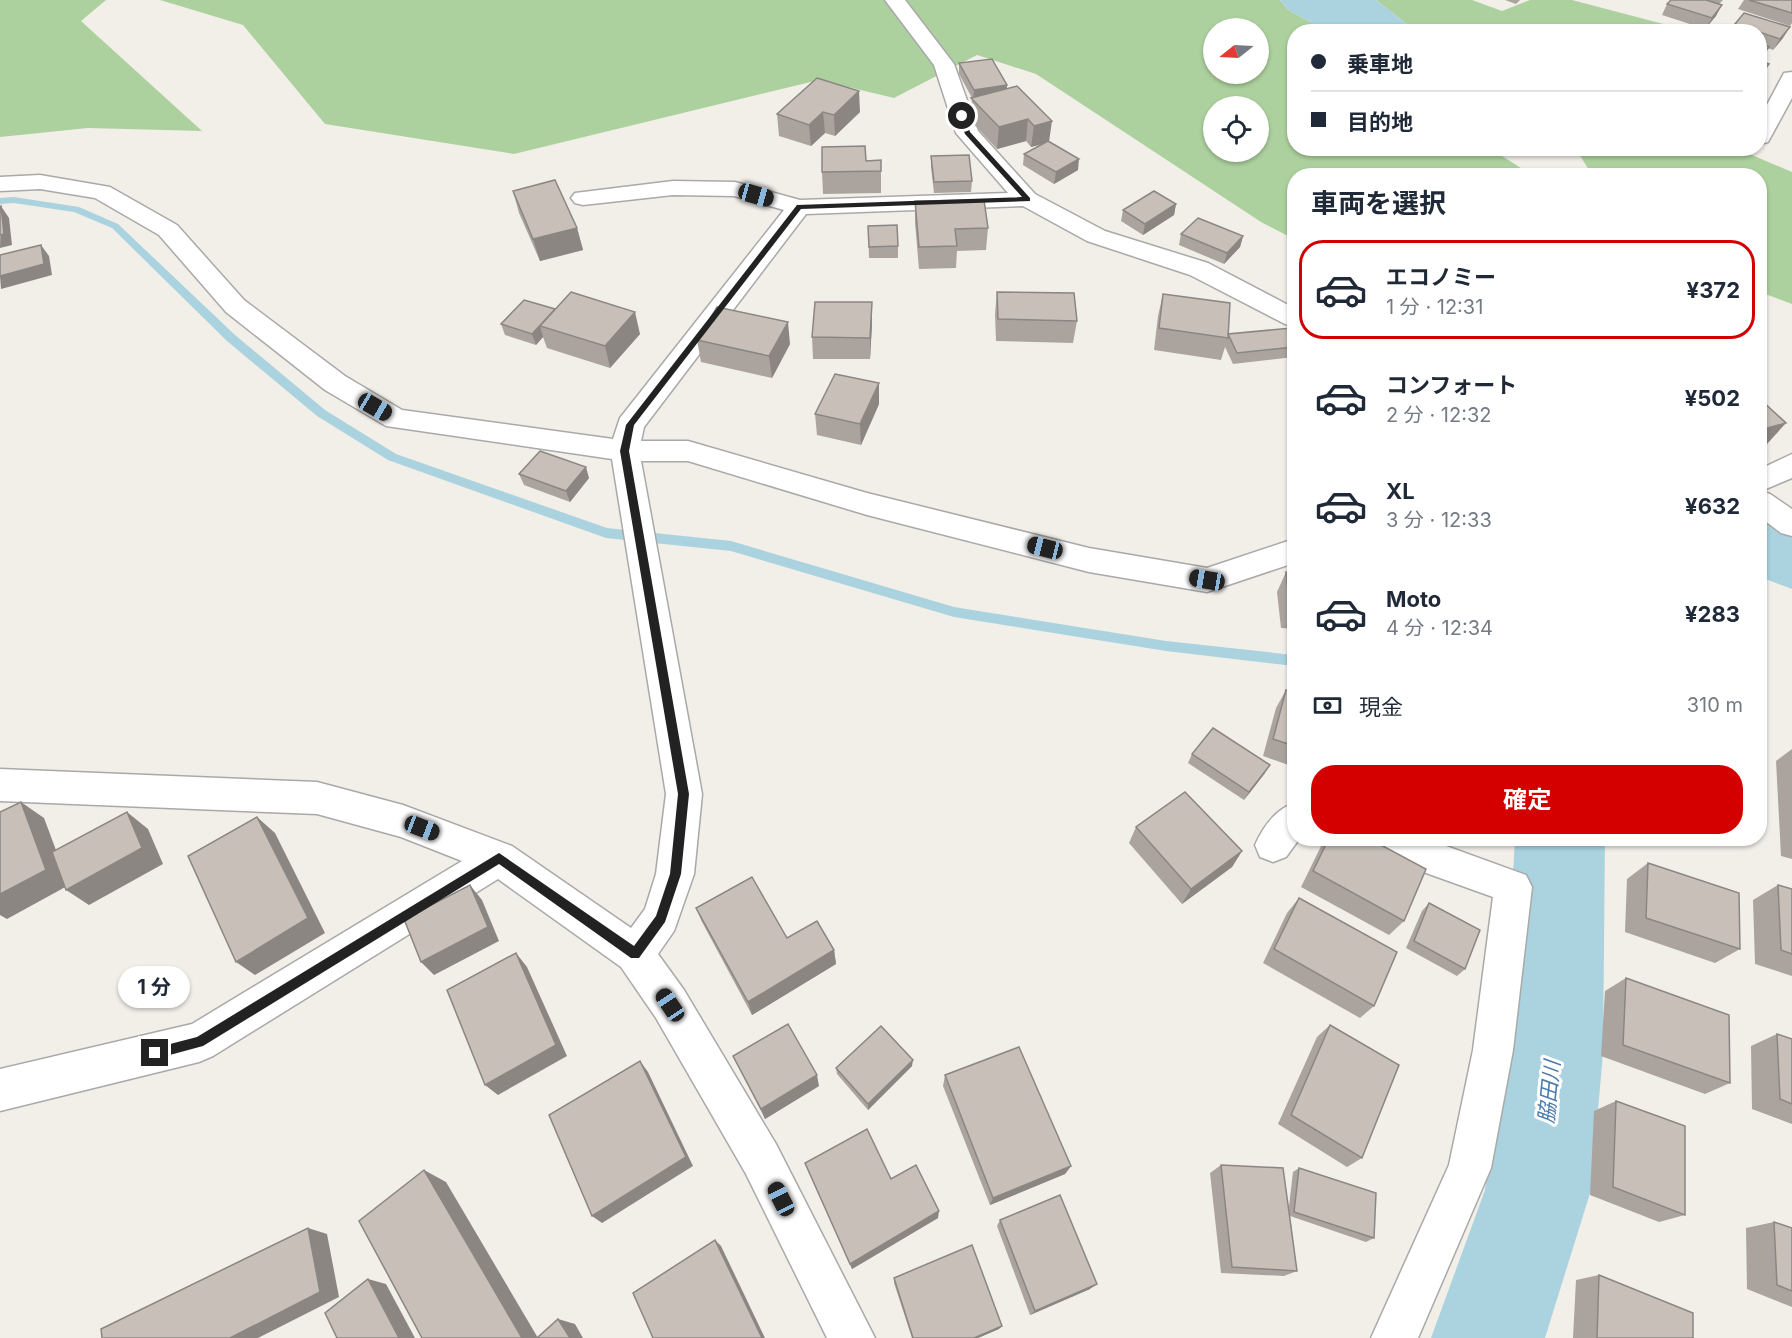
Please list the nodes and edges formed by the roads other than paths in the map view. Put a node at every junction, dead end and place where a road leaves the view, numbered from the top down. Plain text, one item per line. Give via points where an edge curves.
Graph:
1 (895, 0) edge
2 (1792, 78) edge
3 (1767, 124) edge
4 (0, 184) edge
5 (583, 198) dead end
6 (1028, 199) junction
7 (799, 207) junction
8 (1287, 314) edge
9 (625, 451) junction
10 (1792, 465) edge
11 (1767, 478) edge
12 (1767, 507) edge
13 (1792, 525) edge
14 (1287, 553) edge
15 (0, 785) edge
16 (1396, 846) edge
17 (499, 858) junction
18 (635, 954) junction
19 (0, 1090) edge
20 (852, 1338) edge
21 (1394, 1338) edge

1 - 6 street via 945,64 967,133
2 - 3 street
4 - 9 street via 40,182 102,192 168,230 235,306 335,383 396,418
5 - 7 street via 673,188 735,189
6 - 7 street
6 - 8 street via 1096,236 1199,269
7 - 9 street via 630,425
9 - 14 street via 688,451 867,504 1089,560 1207,580
9 - 18 street via 684,794 675,874 661,918
10 - 11 street
12 - 13 street
15 - 17 street via 317,798 403,821
16 - 21 street via 1513,888 1493,1050 1470,1168
17 - 18 street
17 - 19 street via 199,1042
18 - 20 street via 670,1005 761,1159

